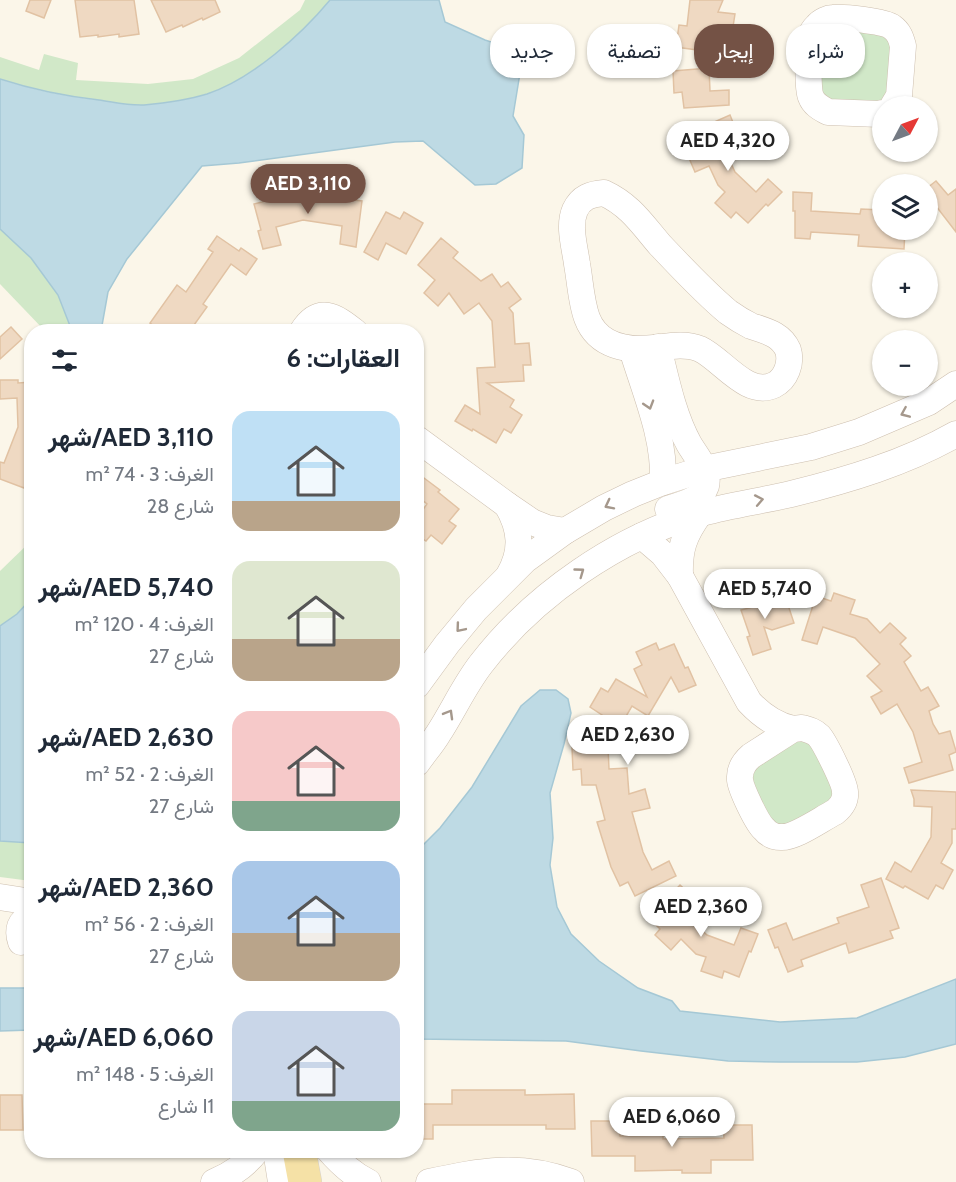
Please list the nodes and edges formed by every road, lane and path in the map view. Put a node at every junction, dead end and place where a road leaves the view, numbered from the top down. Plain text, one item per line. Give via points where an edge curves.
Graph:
1 (862, 0) edge
2 (839, 9) edge
3 (876, 22) junction
4 (898, 96) edge
5 (872, 114) edge
6 (307, 324) edge
7 (344, 324) edge
8 (658, 347) junction
9 (632, 349) junction
10 (956, 384) edge
11 (956, 434) edge
12 (424, 444) edge
13 (704, 469) junction
14 (663, 482) junction
15 (507, 505) junction
16 (700, 513) junction
17 (565, 531) junction
18 (633, 540) junction
19 (508, 576) junction
20 (680, 576) junction
21 (424, 676) edge
22 (749, 702) junction
23 (793, 729) junction
24 (424, 753) edge
25 (751, 756) junction
26 (0, 897) edge
27 (24, 901) edge
28 (24, 921) edge
29 (17, 941) edge
30 (249, 1158) edge
31 (277, 1158) edge
32 (300, 1158) edge
33 (329, 1158) edge
34 (335, 1158) edge
35 (214, 1182) edge
36 (281, 1182) edge
37 (304, 1182) edge
38 (333, 1182) edge
39 (368, 1182) edge
40 (429, 1182) edge
41 (571, 1182) edge

1 - 3 street
2 - 3 street
2 - 5 street via 812,33 810,96 828,112
3 - 4 street via 891,26 901,38
6 - 7 street via 324,315
8 - 9 street
8 - 9 street via 698,348 754,386 774,385 788,370 788,350 782,341 729,313 617,199 604,193 592,194 574,211 573,224 587,317 604,340
8 - 13 street via 683,432
9 -> 14 street via 660,440
10 -> 13 street via 929,402 859,432 811,447
16 -> 11 street via 849,479 905,460
12 - 15 street
13 - 14 street
13 - 18 street via 706,487 701,495 646,519 637,526
14 -> 17 street via 604,508
15 - 17 street via 532,522
15 - 19 street via 518,533 515,563
16 - 18 street
16 - 20 street via 683,542
17 - 19 street
18 - 20 street via 663,554
24 -> 18 street via 459,696 506,635 563,585
19 -> 21 street via 461,627
20 - 22 street
22 - 23 street via 764,717
22 - 25 street
23 - 25 street
23 - 25 street via 812,731 824,744 845,792 841,807 835,812 791,836 773,836 759,823 739,779 745,760
26 - 27 street
28 - 29 street
30 - 35 street
31 - 36 street
32 - 37 main road
33 - 38 street
34 - 39 street
40 - 41 street via 474,1172 526,1170

